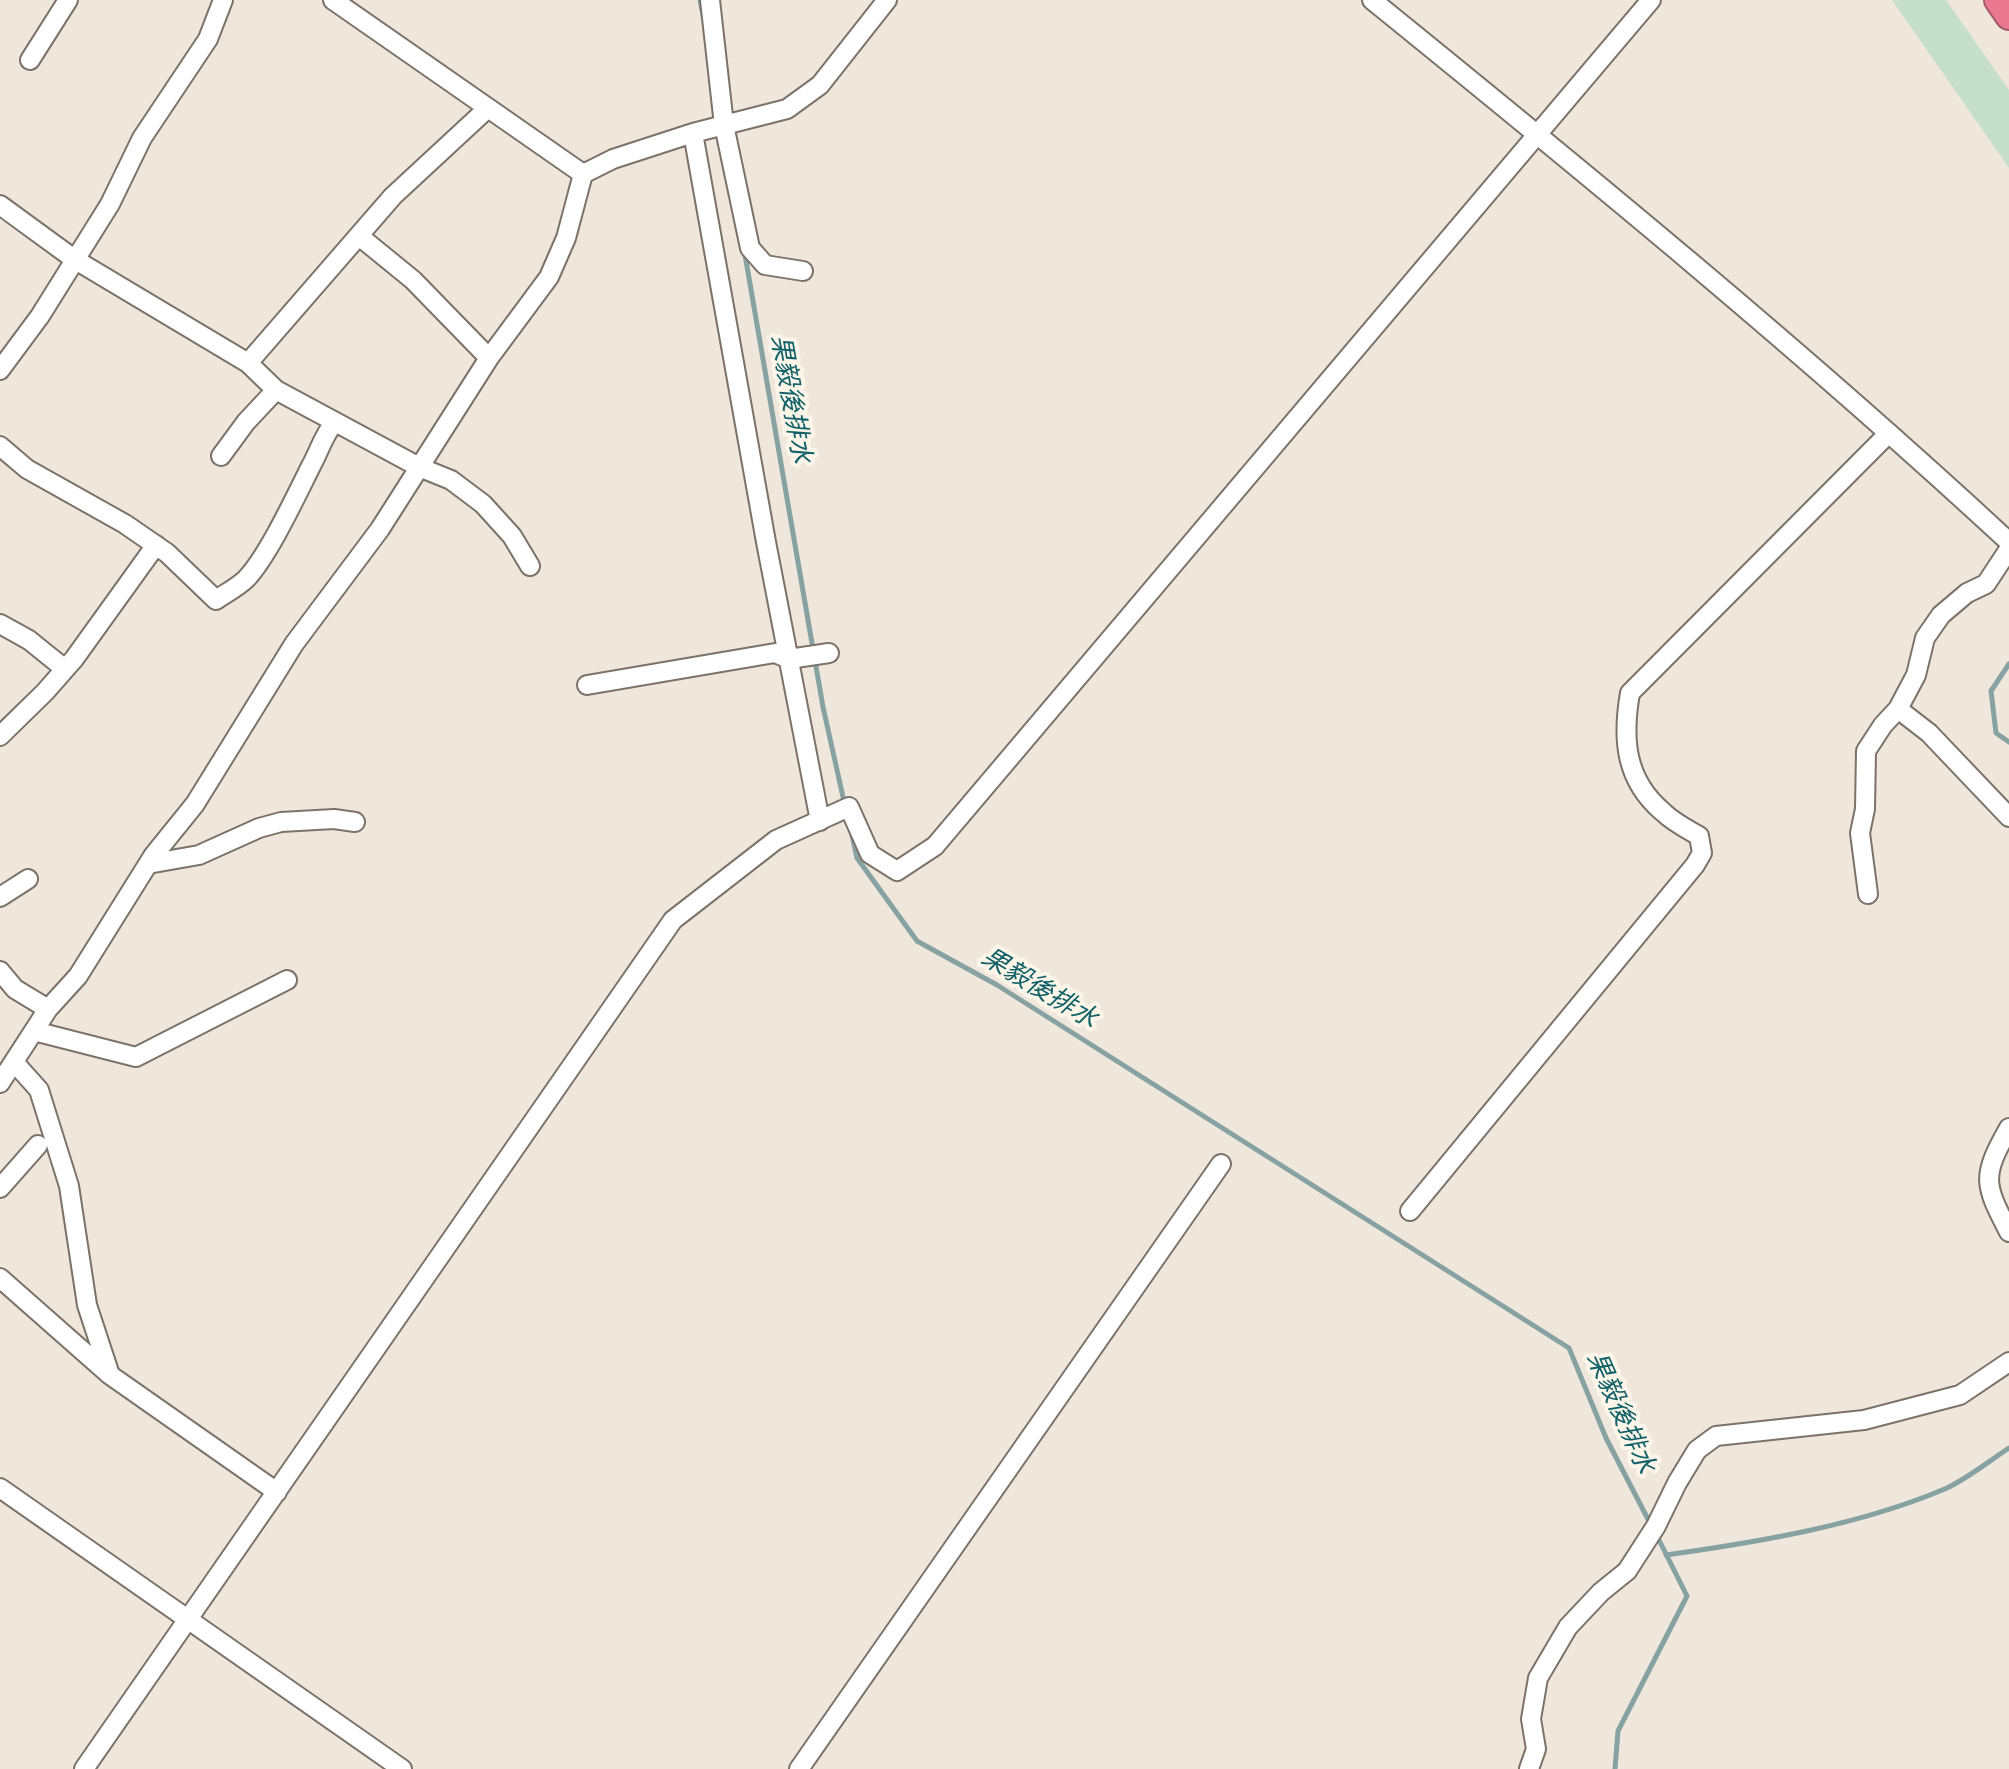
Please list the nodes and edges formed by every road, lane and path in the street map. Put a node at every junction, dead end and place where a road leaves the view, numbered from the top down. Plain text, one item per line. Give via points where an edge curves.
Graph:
1 (68, 0) edge
2 (223, 0) edge
3 (333, 0) edge
4 (710, 0) edge
5 (887, 0) edge
6 (1372, 0) edge
7 (1651, 0) edge
8 (1998, 0) edge
9 (2009, 16) edge
10 (30, 60) dead end
11 (488, 108) junction
12 (724, 125) junction
13 (693, 133) junction
14 (1539, 135) junction
15 (583, 174) junction
16 (0, 205) edge
17 (359, 236) junction
18 (74, 259) junction
19 (803, 271) dead end
20 (489, 358) junction
21 (248, 363) junction
22 (0, 370) edge
23 (276, 390) junction
24 (334, 423) junction
25 (1889, 433) junction
26 (0, 446) edge
27 (221, 456) dead end
28 (419, 467) junction
29 (2009, 542) edge
30 (156, 545) junction
31 (2009, 549) edge
32 (530, 566) dead end
33 (0, 624) edge
34 (829, 653) dead end
35 (789, 659) junction
36 (65, 669) junction
37 (587, 685) dead end
38 (1898, 709) junction
39 (0, 736) edge
40 (2009, 817) edge
41 (820, 821) junction
42 (355, 822) dead end
43 (148, 864) junction
44 (28, 879) dead end
45 (1868, 894) dead end
46 (0, 897) edge
47 (0, 971) edge
48 (287, 980) dead end
49 (48, 1009) junction
50 (34, 1031) junction
51 (14, 1062) junction
52 (0, 1083) edge
53 (2009, 1128) edge
54 (38, 1145) dead end
55 (1221, 1164) dead end
56 (0, 1188) edge
57 (1410, 1211) dead end
58 (2009, 1232) edge
59 (0, 1278) edge
60 (2009, 1362) edge
61 (110, 1375) junction
62 (0, 1488) edge
63 (277, 1492) junction
64 (189, 1621) junction
65 (84, 1769) edge
66 (402, 1769) edge
67 (799, 1769) edge
68 (1529, 1769) edge

1 - 10 street
2 - 18 street via 208,39 142,138 110,204
3 - 11 street
4 - 12 street
5 - 12 street via 820,85 787,109
6 - 14 street
7 - 14 street
8 - 9 highway
11 - 15 street
11 - 17 street via 393,196
12 - 13 street
12 - 19 street via 750,248 765,265
13 - 15 street
13 - 35 street
14 - 25 street
14 - 41 street via 935,846 897,871 870,854 849,807
15 - 20 street via 549,277
16 - 18 street
17 - 20 street via 413,280
17 - 21 street
18 - 21 street
18 - 22 street
20 - 28 street
21 - 23 street
23 - 24 street
23 - 27 street
24 - 28 street
24 - 30 street via 246,580 216,600
25 - 29 street
25 - 57 street via 1630,693 1624,723 1627,758 1646,795 1699,836 1702,853
26 - 30 street via 27,469
28 - 32 street via 451,480 483,504
28 - 43 street via 294,644 195,804
30 - 36 street
31 - 38 street via 1986,584 1941,615 1925,638 1916,675
33 - 36 street
34 - 35 street
35 - 37 street via 775,653
35 - 41 street
36 - 39 street
38 - 40 street via 1929,733
38 - 45 street via 1866,751 1860,833
41 - 63 street via 776,840 673,920
42 - 43 street via 281,822 199,855
43 - 49 street via 78,976
44 - 46 street
47 - 49 street via 15,989
48 - 50 street via 136,1057
49 - 50 street
50 - 51 street
51 - 52 street
51 - 61 street via 39,1090 69,1186 87,1305
53 - 58 street via 1987,1175 1990,1196
54 - 56 street
55 - 67 street
59 - 61 street
60 - 68 street via 1960,1395 1864,1420 1716,1436 1697,1450 1627,1571 1568,1627 1538,1678 1531,1719 1536,1749
61 - 63 street
62 - 64 street
63 - 64 street
64 - 65 street
64 - 66 street

